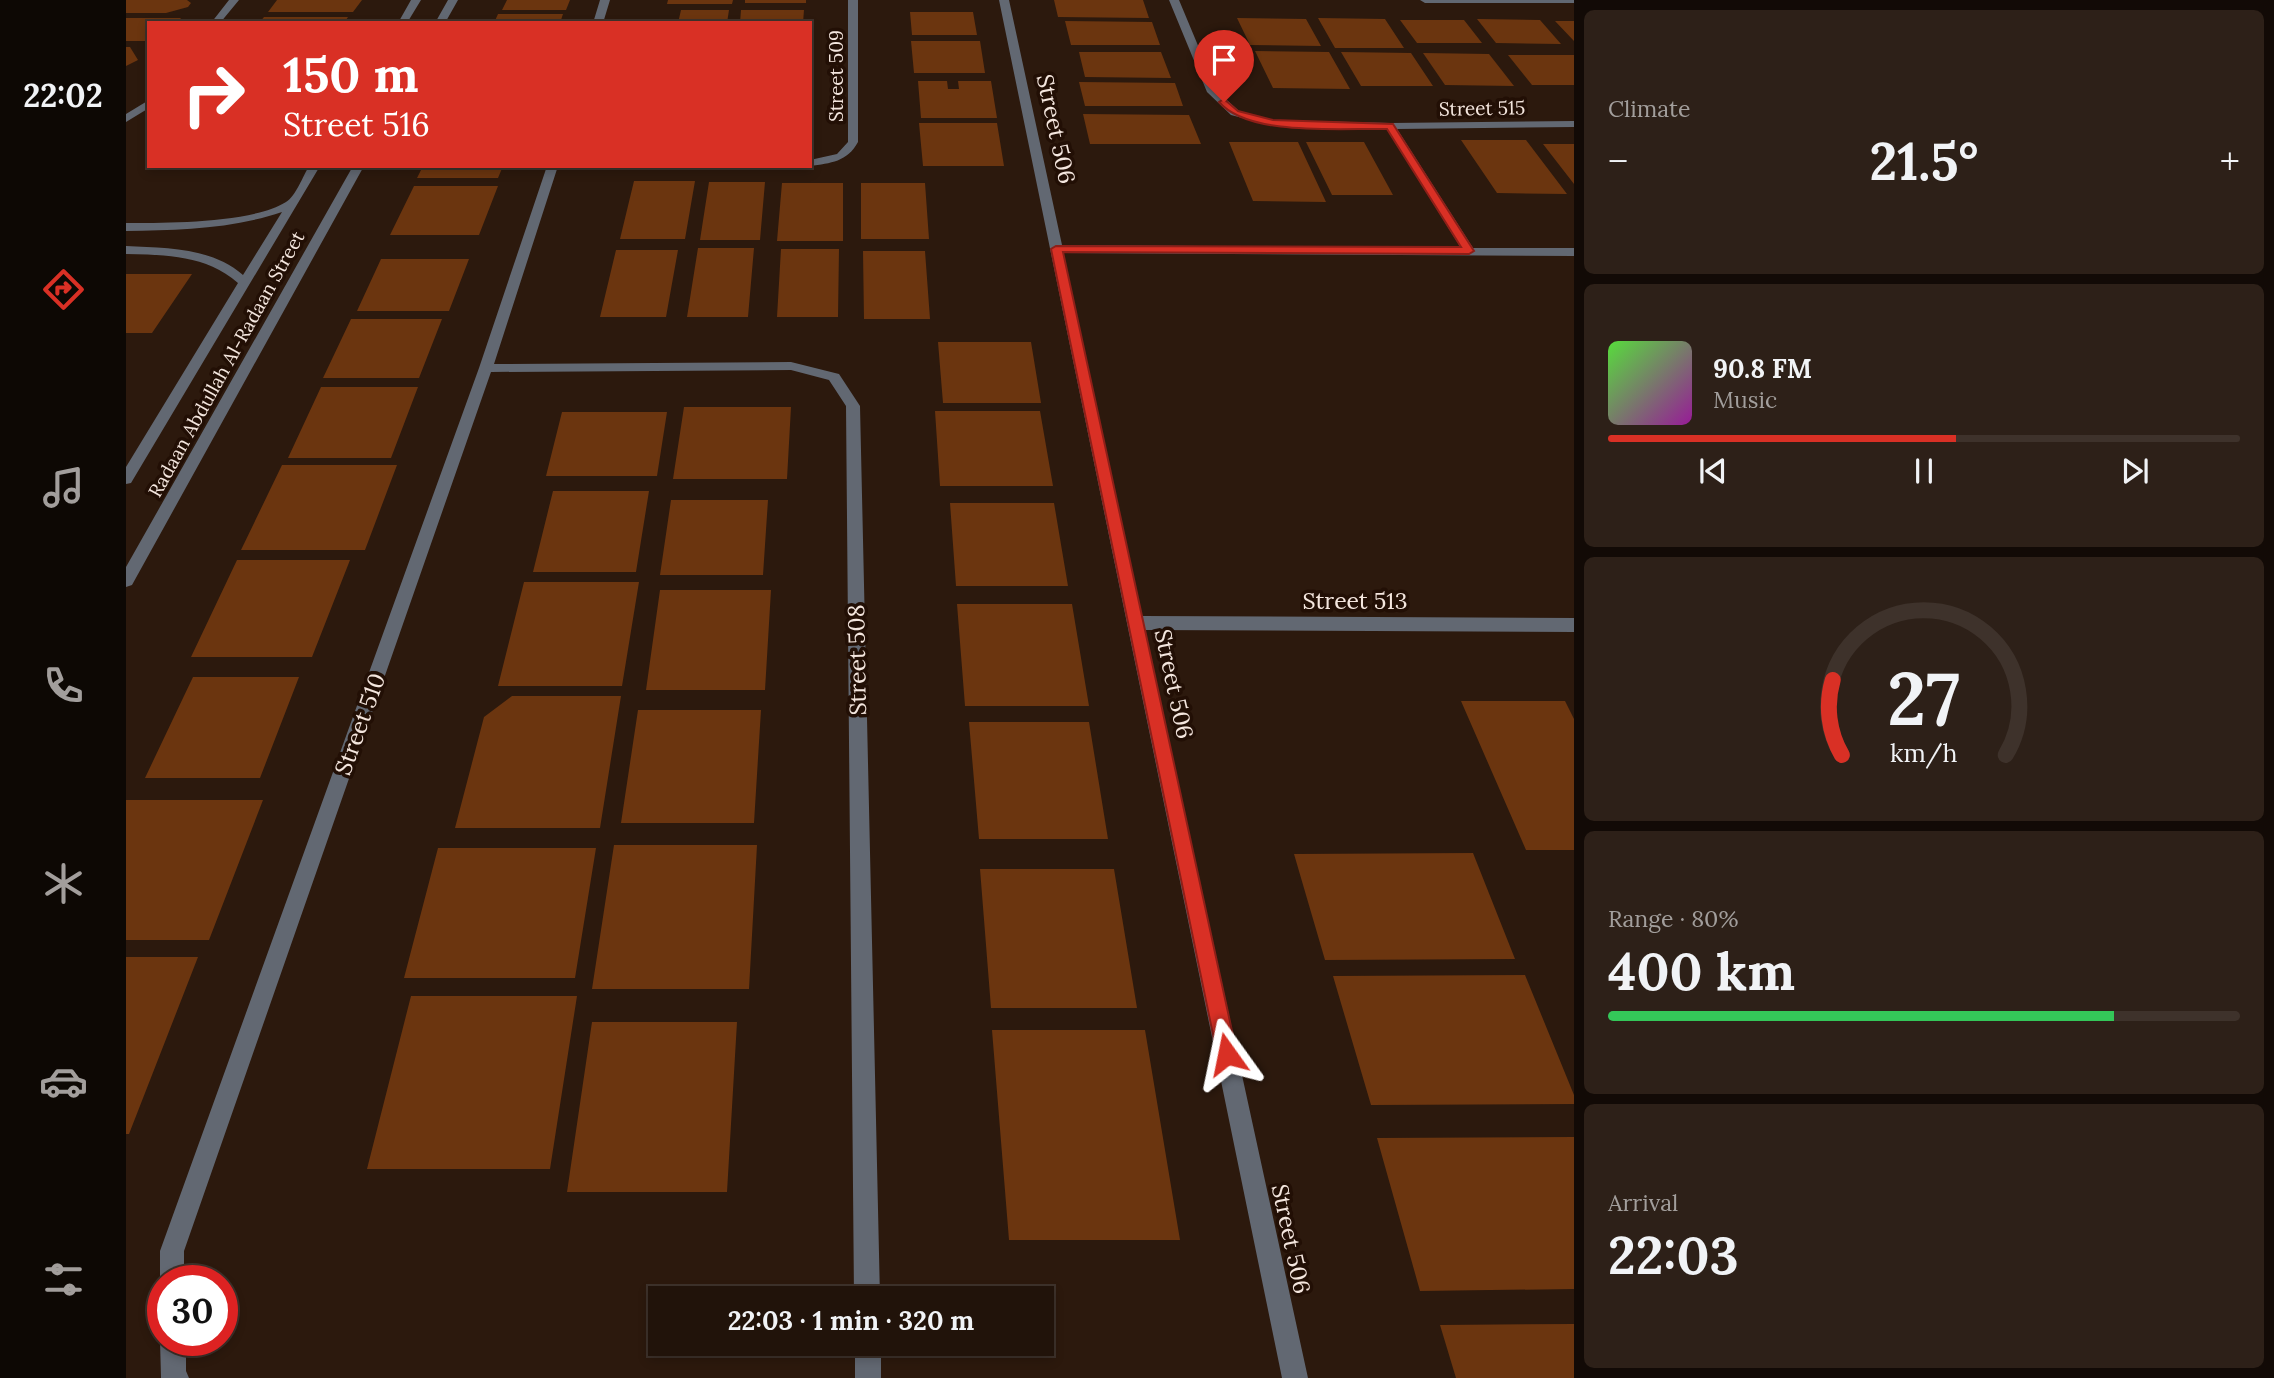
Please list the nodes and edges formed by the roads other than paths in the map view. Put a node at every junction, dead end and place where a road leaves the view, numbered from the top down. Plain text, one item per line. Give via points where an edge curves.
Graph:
1 (234, 0) edge
2 (416, 0) edge
3 (453, 0) edge
4 (605, 0) edge
5 (853, 0) edge
6 (1004, 0) edge
7 (1174, 0) edge
8 (1425, 0) edge
9 (1574, 0) edge
10 (217, 21) edge
11 (403, 21) edge
12 (441, 21) edge
13 (599, 21) edge
14 (147, 104) edge
15 (126, 119) edge
16 (1574, 124) edge
17 (1390, 126) junction
18 (812, 163) edge
19 (314, 168) edge
20 (358, 168) edge
21 (552, 168) edge
22 (292, 204) junction
23 (126, 227) edge
24 (183, 227) junction
25 (1056, 249) junction
26 (126, 250) edge
27 (1469, 251) junction
28 (166, 252) junction
29 (1574, 252) edge
30 (244, 282) junction
31 (486, 368) junction
32 (126, 479) edge
33 (126, 581) edge
34 (1136, 622) junction
35 (1574, 625) edge
36 (172, 1265) edge
37 (867, 1286) edge
38 (173, 1356) edge
39 (868, 1356) edge
40 (176, 1378) edge
41 (868, 1378) edge
42 (1295, 1378) edge

1 - 10 street
2 - 11 street
3 - 12 street
4 - 13 street
5 - 18 street, Street 509 via 853,142 848,153 837,160
6 - 25 street, Street 506
7 - 17 street, Street 515 via 1212,92 1235,113 1273,123
8 - 9 street
14 - 15 street
16 - 17 street, Street 515
17 - 27 street
19 - 22 street, Radaan Abdullah Al-Radaan Street
20 - 33 street, Radaan Abdullah Al-Radaan Street
21 - 31 street, Street 510
22 - 24 street via 239,221
22 - 30 street, Radaan Abdullah Al-Radaan Street
23 - 24 street
24 - 28 street
25 - 27 street
25 - 34 street, Street 506
26 - 28 street
27 - 29 street
28 - 30 street via 214,260
30 - 32 street, Radaan Abdullah Al-Radaan Street
31 - 36 street, Street 510 via 172,1251
31 - 37 street, Street 508 via 791,366 834,377 853,406
34 - 35 street, Street 513
34 - 42 street, Street 506
38 - 40 street
39 - 41 street

